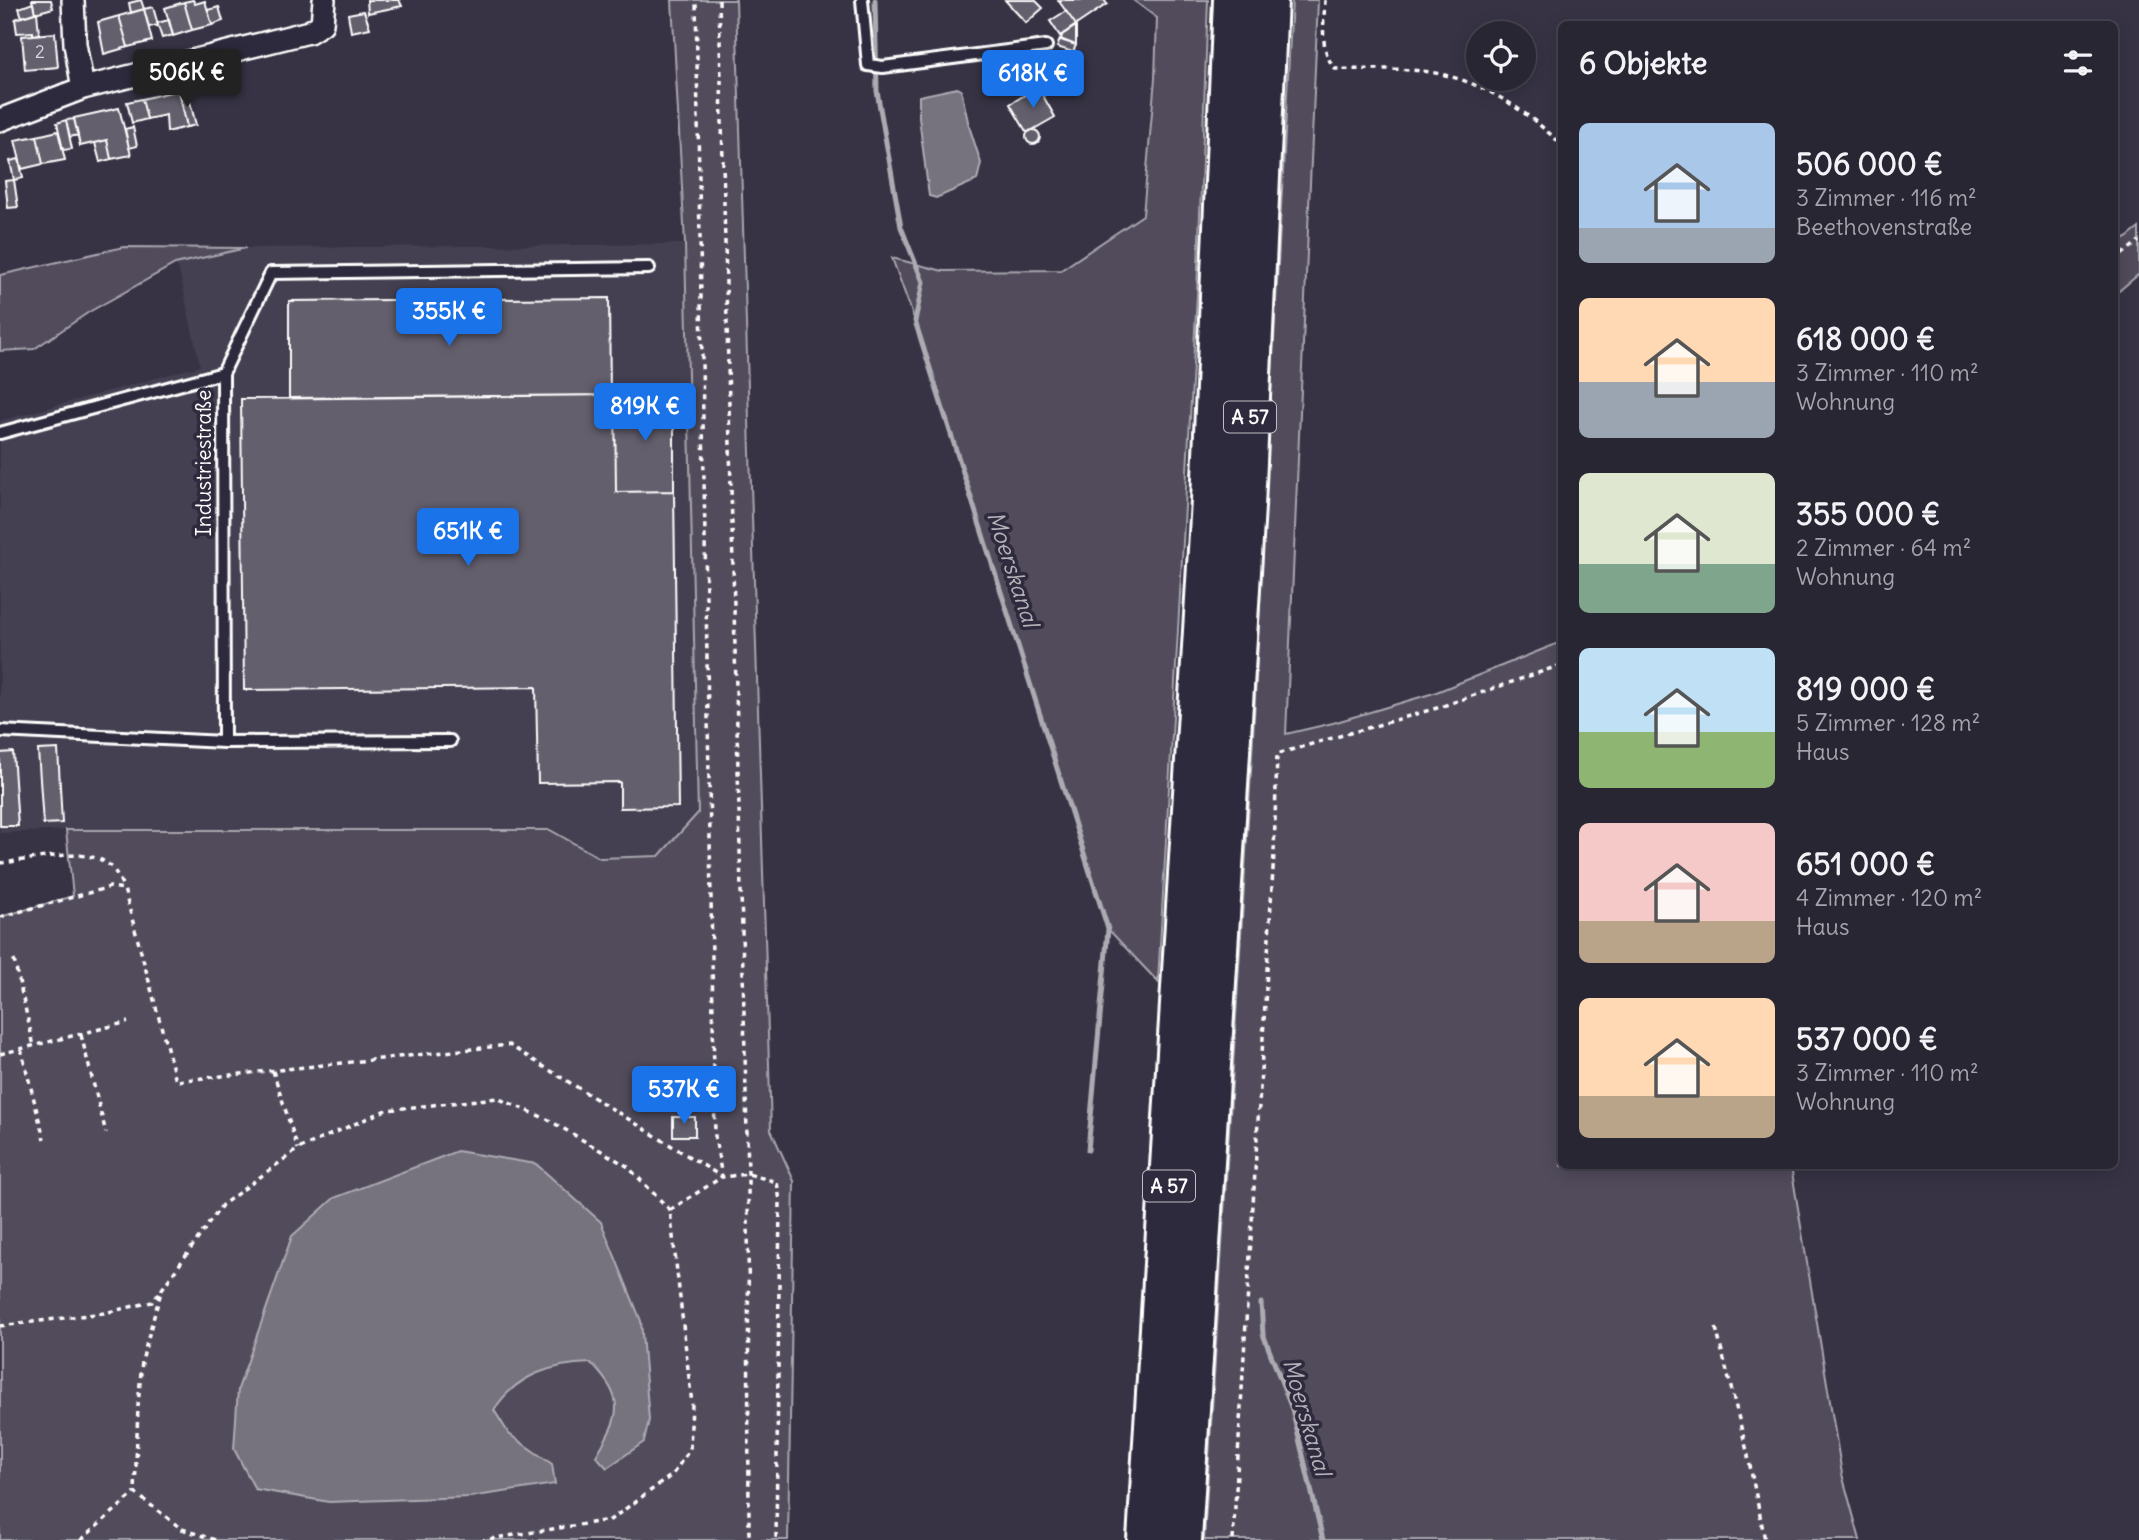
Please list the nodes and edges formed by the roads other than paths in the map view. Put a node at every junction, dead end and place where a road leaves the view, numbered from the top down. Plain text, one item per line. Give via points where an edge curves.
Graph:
1 (73, 0) edge
2 (324, 0) edge
3 (862, 0) edge
4 (1233, 0) edge
5 (1268, 0) edge
6 (1046, 46) dead end
7 (83, 88) junction
8 (0, 120) edge
9 (649, 268) dead end
10 (223, 373) junction
11 (0, 433) edge
12 (0, 731) edge
13 (450, 741) dead end
14 (224, 742) junction
15 (1147, 1540) edge
16 (1182, 1540) edge

1 - 7 street
2 - 7 street via 322,24 309,32
3 - 6 lane via 869,65
4 - 15 highway, A 57 via 1212,501
5 - 16 highway, A 57 via 1245,506
7 - 8 street
9 - 10 lane via 271,273
10 - 11 lane, Industriestraße
10 - 14 lane, Industriestraße
12 - 14 lane
13 - 14 lane

